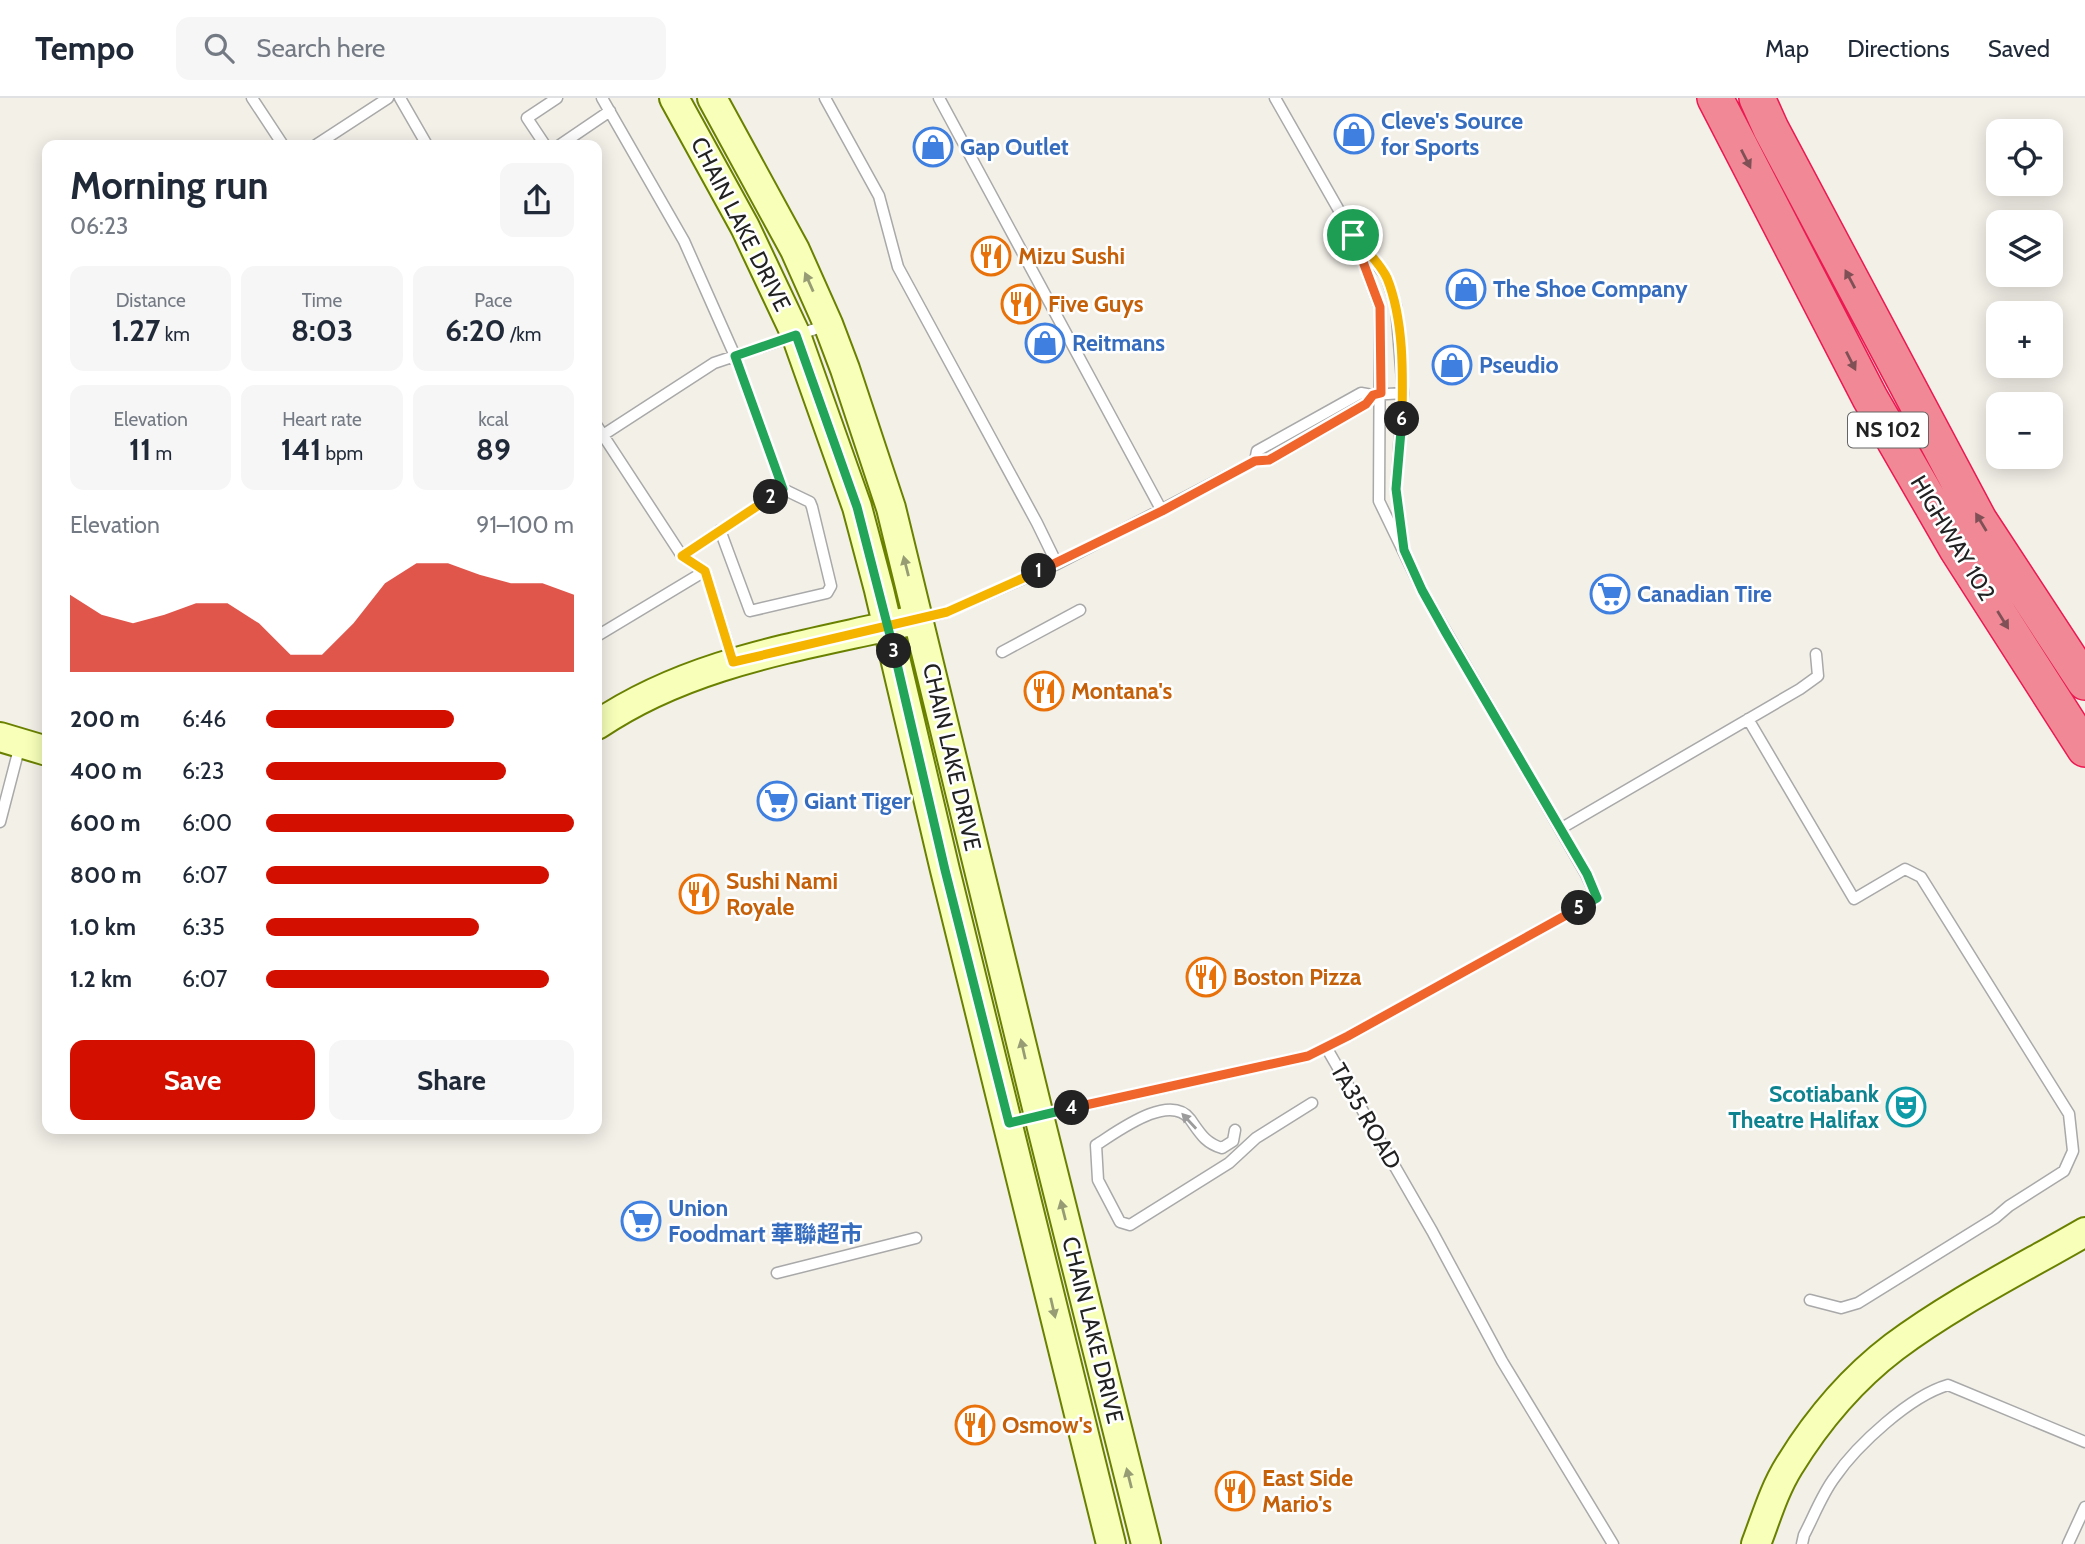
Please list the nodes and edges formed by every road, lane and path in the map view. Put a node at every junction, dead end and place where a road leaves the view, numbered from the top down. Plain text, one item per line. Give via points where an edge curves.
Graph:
1 (252, 98) edge
2 (388, 98) edge
3 (400, 98) edge
4 (557, 98) edge
5 (602, 98) edge
6 (674, 98) edge
7 (712, 98) edge
8 (825, 98) edge
9 (939, 98) edge
10 (1275, 98) edge
11 (1715, 98) edge
12 (1757, 98) edge
13 (610, 111) junction
14 (280, 140) edge
15 (324, 140) edge
16 (424, 140) edge
17 (542, 140) edge
18 (567, 140) edge
19 (1353, 235) junction
20 (828, 324) junction
21 (796, 335) junction
22 (735, 356) junction
23 (1403, 393) junction
24 (1377, 394) junction
25 (602, 429) edge
26 (602, 433) edge
27 (783, 489) junction
28 (1162, 511) junction
29 (720, 530) junction
30 (1404, 550) junction
31 (682, 556) junction
32 (1057, 564) junction
33 (705, 571) junction
34 (1080, 610) dead end
35 (919, 619) junction
36 (888, 626) junction
37 (602, 633) edge
38 (1002, 652) dead end
39 (1816, 654) dead end
40 (733, 662) junction
41 (2085, 682) edge
42 (1748, 719) junction
43 (602, 722) edge
44 (23, 744) edge
45 (2085, 749) edge
46 (0, 822) edge
47 (1560, 829) junction
48 (1326, 1047) junction
49 (1312, 1103) dead end
50 (1039, 1116) junction
51 (1009, 1123) junction
52 (1235, 1130) dead end
53 (2085, 1232) edge
54 (916, 1238) dead end
55 (777, 1273) dead end
56 (1810, 1300) dead end
57 (2085, 1442) edge
58 (2085, 1507) edge
59 (1111, 1544) edge
60 (1146, 1544) edge
61 (1613, 1544) edge
62 (1756, 1544) edge
63 (1802, 1544) edge
64 (2068, 1544) edge

1 - 14 lane
2 - 15 lane
3 - 16 lane
4 - 17 lane via 527,118
5 - 13 lane
6 - 21 street, CHAIN LAKE DRIVE via 745,227
20 -> 7 street, CHAIN LAKE DRIVE via 795,250
8 - 32 lane via 879,196 898,267
9 - 28 lane
10 - 19 lane, TA35 ROAD
11 -> 45 highway, HIGHWAY 102 / NS 102 via 1870,398 1958,549
41 -> 12 highway, HIGHWAY 102 / NS 102 via 1979,520
13 - 18 lane
13 - 22 lane via 684,240
19 - 23 lane, TA35 ROAD via 1386,276 1396,306
19 - 24 lane, TA35 ROAD via 1380,307
20 - 21 lane
35 -> 20 street, CHAIN LAKE DRIVE via 877,462
21 - 22 lane
21 - 36 street, CHAIN LAKE DRIVE via 857,507
22 - 25 lane via 714,363
22 - 27 lane
23 - 24 lane
23 - 30 lane, TA35 ROAD via 1396,489
24 - 28 lane via 1361,393 1323,413 1257,451 1255,461
24 - 30 lane, TA35 ROAD via 1379,500
26 - 31 lane
27 - 29 lane
27 - 29 lane via 810,502 831,586 827,593 750,611
28 - 32 lane
29 - 31 lane
30 - 47 lane, TA35 ROAD via 1434,612
31 - 33 lane
32 - 35 lane via 947,612
33 - 37 lane
33 - 40 lane
34 - 38 lane
35 - 36 street
50 -> 35 street, CHAIN LAKE DRIVE
36 - 40 street
36 - 51 street, CHAIN LAKE DRIVE
39 - 42 lane via 1818,676
40 - 43 street via 655,692
42 - 47 lane
42 - 56 lane via 1854,898 1905,869 1921,877 2069,1114 2073,1151 2064,1171 1858,1303 1841,1307
44 - 46 lane
47 - 48 lane, TA35 ROAD via 1597,898
48 - 50 lane via 1288,1062
48 - 61 lane, TA35 ROAD via 1502,1361
52 -> 49 lane via 1233,1141 1222,1148 1209,1144 1187,1115 1174,1109 1154,1112 1096,1145 1098,1180 1120,1222 1130,1225 1229,1163 1256,1138
50 - 51 street
60 -> 50 street, CHAIN LAKE DRIVE
51 -> 59 street, CHAIN LAKE DRIVE
53 - 62 street via 1947,1311 1893,1348 1848,1388 1788,1468
54 - 55 lane
57 - 63 lane via 1948,1385 1933,1389 1872,1434 1834,1478
58 - 64 lane

